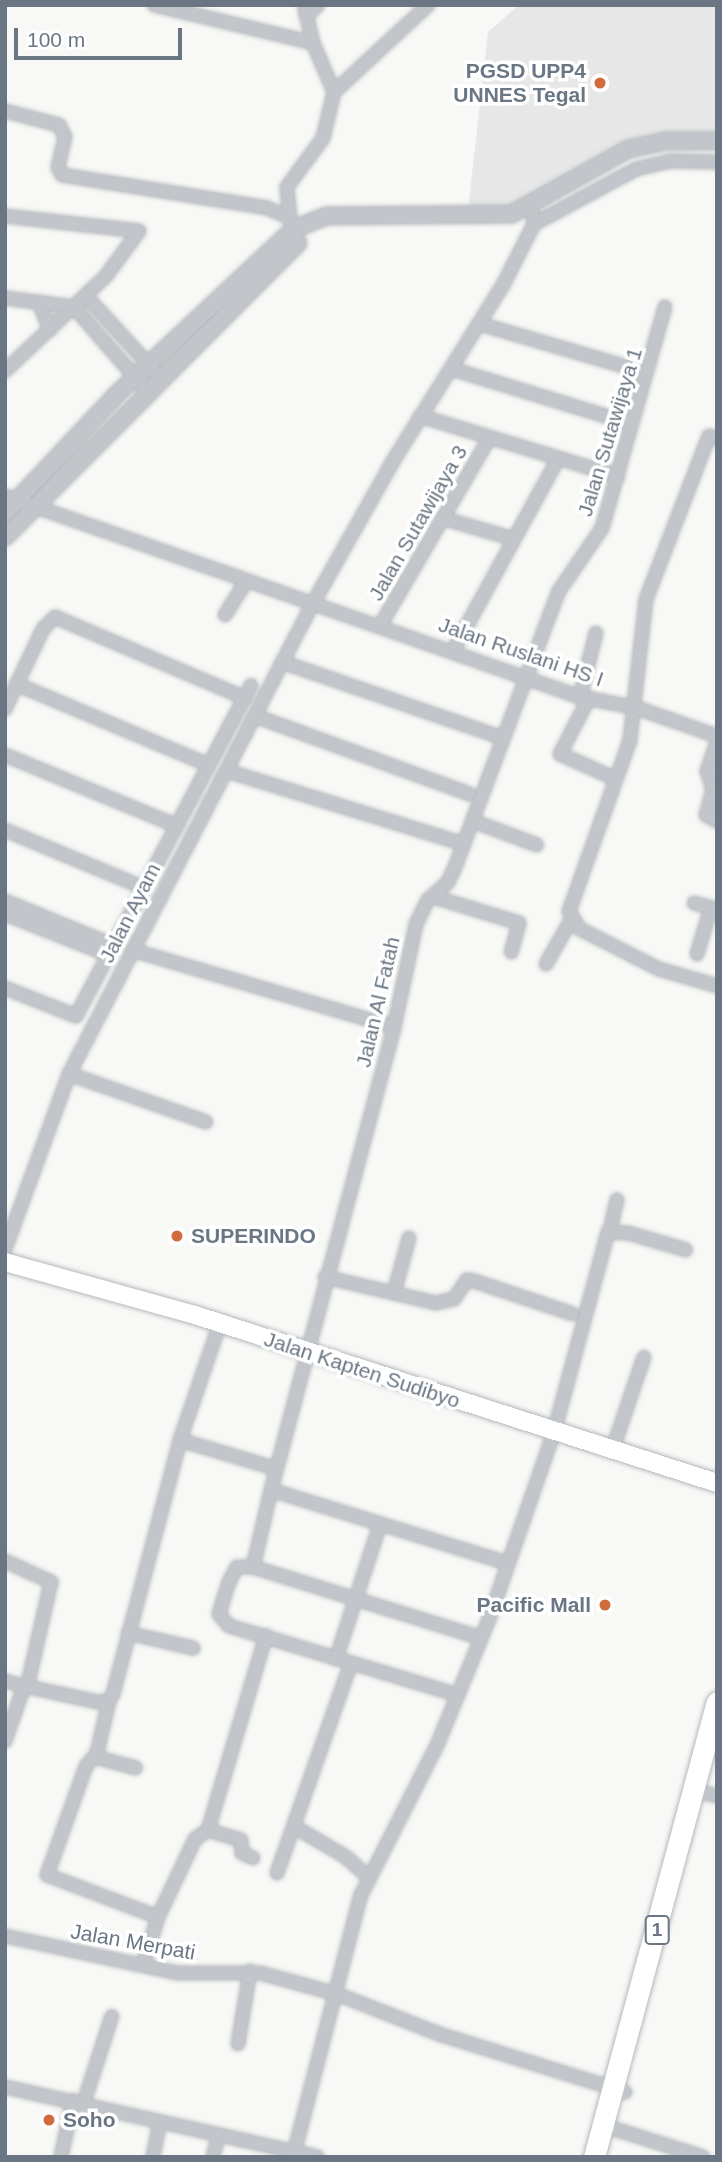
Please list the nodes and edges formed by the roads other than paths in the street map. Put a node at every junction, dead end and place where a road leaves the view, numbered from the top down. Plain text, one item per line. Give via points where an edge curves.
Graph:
1 (154, 5) edge
2 (318, 5) edge
3 (428, 5) edge
4 (305, 11) edge
5 (313, 43) junction
6 (334, 92) junction
7 (5, 111) edge
8 (717, 141) edge
9 (717, 162) edge
10 (532, 207) junction
11 (5, 216) edge
12 (534, 224) junction
13 (294, 230) junction
14 (86, 296) junction
15 (5, 298) edge
16 (39, 302) junction
17 (74, 307) junction
18 (666, 307) dead end
19 (480, 324) junction
20 (50, 330) junction
21 (149, 364) junction
22 (452, 369) junction
23 (5, 371) edge
24 (640, 371) dead end
25 (135, 376) junction
26 (161, 378) junction
27 (147, 391) junction
28 (421, 416) junction
29 (625, 422) dead end
30 (717, 438) edge
31 (489, 439) junction
32 (558, 459) junction
33 (618, 476) junction
34 (12, 498) edge
35 (36, 506) junction
36 (5, 513) edge
37 (442, 518) junction
38 (5, 537) edge
39 (514, 539) junction
40 (245, 583) junction
41 (312, 605) junction
42 (225, 615) dead end
43 (380, 626) junction
44 (596, 633) dead end
45 (454, 649) junction
46 (282, 662) junction
47 (524, 675) junction
48 (16, 684) junction
49 (251, 686) dead end
50 (245, 698) junction
51 (585, 698) junction
52 (637, 708) junction
53 (5, 709) edge
54 (255, 716) junction
55 (716, 735) edge
56 (503, 738) junction
57 (5, 755) edge
58 (209, 765) junction
59 (231, 773) junction
60 (616, 779) junction
61 (469, 794) dead end
62 (473, 821) junction
63 (717, 821) edge
64 (177, 826) junction
65 (5, 830) edge
66 (461, 843) junction
67 (537, 845) dead end
68 (144, 888) junction
69 (433, 897) junction
70 (5, 901) edge
71 (694, 904) dead end
72 (714, 909) edge
73 (5, 914) edge
74 (571, 920) junction
75 (44, 923) junction
76 (111, 950) junction
77 (132, 950) junction
78 (511, 952) dead end
79 (697, 954) dead end
80 (547, 964) dead end
81 (717, 986) edge
82 (5, 988) edge
83 (394, 1027) junction
84 (69, 1074) junction
85 (206, 1122) dead end
86 (617, 1200) dead end
87 (610, 1230) junction
88 (409, 1238) dead end
89 (5, 1249) edge
90 (686, 1250) dead end
91 (5, 1262) edge
92 (325, 1277) junction
93 (394, 1293) junction
94 (573, 1314) dead end
95 (220, 1323) junction
96 (306, 1354) junction
97 (644, 1357) dead end
98 (554, 1432) junction
99 (180, 1440) junction
100 (612, 1451) junction
101 (274, 1468) junction
102 (717, 1483) edge
103 (271, 1490) junction
104 (380, 1524) junction
105 (5, 1562) edge
106 (507, 1563) junction
107 (253, 1567) junction
108 (356, 1600) junction
109 (128, 1633) junction
110 (266, 1635) junction
111 (481, 1638) junction
112 (193, 1648) dead end
113 (336, 1659) junction
114 (351, 1663) junction
115 (5, 1681) edge
116 (26, 1687) junction
117 (458, 1695) junction
118 (109, 1701) junction
119 (717, 1702) edge
120 (5, 1741) edge
121 (717, 1750) edge
122 (95, 1757) junction
123 (136, 1768) dead end
124 (706, 1794) edge
125 (295, 1827) junction
126 (208, 1830) junction
127 (253, 1858) dead end
128 (277, 1873) dead end
129 (369, 1878) junction
130 (158, 1917) junction
131 (5, 1936) edge
132 (143, 1965) junction
133 (250, 1971) junction
134 (337, 1994) junction
135 (112, 2016) dead end
136 (238, 2044) dead end
137 (5, 2087) edge
138 (618, 2091) junction
139 (78, 2101) junction
140 (160, 2122) junction
141 (608, 2127) junction
142 (218, 2137) junction
143 (293, 2155) edge
144 (61, 2157) edge
145 (153, 2157) edge
146 (213, 2157) edge
147 (317, 2157) edge
148 (594, 2157) edge
149 (607, 2157) edge
150 (703, 2157) edge

1 - 5 street
2 - 4 street
3 - 6 street
4 - 5 street
5 - 6 street
6 - 13 street via 323,138 287,187
7 - 13 street via 59,125 65,137 58,167 62,175 258,206
8 - 10 street via 668,141 629,149
9 - 12 street via 670,161 636,169
10 - 12 street
10 - 13 street via 512,214 327,216
11 - 14 street via 138,230 137,239
12 - 19 street, Jalan Ayam
13 - 21 street
13 - 26 street
14 - 17 street
14 - 21 street
15 - 16 street
16 - 17 street
16 - 20 street
17 - 20 street
17 - 25 street
18 - 33 street, Jalan Sutawijaya 1
19 - 22 street, Jalan Ayam
19 - 24 street
20 - 23 street
21 - 25 street
21 - 26 street
22 - 28 street, Jalan Ayam
22 - 29 street
25 - 27 street
25 - 34 street
26 - 27 street
27 - 35 street
28 - 31 street
28 - 41 street, Jalan Ayam
30 - 52 street via 709,436 646,599
31 - 32 street
31 - 37 street, Jalan Sutawijaya 3
32 - 33 street
32 - 39 street
33 - 47 street, Jalan Sutawijaya 1 via 602,528 559,591
34 - 35 street, Jalan Ruslani HS I
34 - 36 street
35 - 38 street
35 - 40 street, Jalan Ruslani HS I
37 - 39 street
37 - 43 street, Jalan Sutawijaya 3
39 - 45 street
40 - 41 street, Jalan Ruslani HS I
40 - 42 street
41 - 43 street, Jalan Ruslani HS I
41 - 46 street, Jalan Ayam
43 - 45 street, Jalan Ruslani HS I
44 - 51 street
45 - 47 street, Jalan Ruslani HS I
46 - 54 street, Jalan Ayam
46 - 56 street
47 - 51 street, Jalan Ruslani HS I
47 - 56 street, Jalan Al Fatah
48 - 50 street via 43,629 61,617
48 - 53 street
48 - 58 street
49 - 50 street
50 - 58 street
51 - 52 street, Jalan Ruslani HS I
51 - 60 street via 560,754
52 - 55 street, Jalan Ruslani HS I
52 - 60 street
54 - 59 street, Jalan Ayam
54 - 61 street
55 - 63 street via 707,771 713,789 706,815
56 - 62 street, Jalan Al Fatah
57 - 64 street
58 - 64 street
59 - 66 street
59 - 77 street, Jalan Ayam
60 - 74 street via 572,893
62 - 66 street, Jalan Al Fatah
62 - 67 street
64 - 68 street
65 - 68 street
66 - 69 street, Jalan Al Fatah via 449,882
68 - 76 street
69 - 78 street via 519,923
69 - 83 street, Jalan Al Fatah via 416,924
70 - 75 street
71 - 72 street
72 - 79 street
73 - 75 street
74 - 80 street
74 - 81 street via 659,969
75 - 76 street
76 - 82 street via 76,1016
77 - 83 street
77 - 84 street, Jalan Ayam
83 - 92 street, Jalan Al Fatah
84 - 85 street
84 - 89 street, Jalan Ayam
86 - 87 street
87 - 90 street
87 - 98 street
88 - 93 street
91 - 95 main road, Jalan Kapten Sudibyo
92 - 93 street
92 - 96 street, Jalan Al Fatah
93 - 94 street via 446,1303 467,1280
95 - 96 main road, Jalan Kapten Sudibyo
95 - 99 street
96 - 98 main road, Jalan Kapten Sudibyo
96 - 101 street, Jalan Al Fatah
97 - 100 street
98 - 100 main road, Jalan Kapten Sudibyo
98 - 106 street
99 - 101 street
99 - 109 street
100 - 102 main road, Jalan Kapten Sudibyo
101 - 103 street, Jalan Al Fatah
103 - 104 street
103 - 107 street, Jalan Al Fatah
104 - 106 street
104 - 108 street
105 - 116 street via 51,1582
106 - 111 street
107 - 108 street
107 - 110 street via 233,1571 220,1618 229,1626
108 - 111 street
108 - 113 street
109 - 112 street
109 - 118 street
110 - 113 street
110 - 126 street
111 - 117 street
113 - 114 street
114 - 117 street
114 - 125 street
115 - 116 street
116 - 118 street via 98,1703
116 - 120 street
117 - 129 street
118 - 122 street
119 - 124 highway, 1
121 - 124 highway, 1
122 - 123 street
122 - 130 street via 86,1766 47,1877
124 - 138 highway, 1
125 - 128 street
125 - 129 street via 346,1857
126 - 127 street via 241,1840 242,1853
126 - 130 street via 195,1839
129 - 134 street via 355,1914
130 - 132 street
131 - 132 street, Jalan Merpati
132 - 133 street, Jalan Merpati via 197,1974
133 - 134 street, Jalan Merpati
133 - 136 street
134 - 138 street, Jalan Merpati via 439,2034
134 - 143 street
135 - 139 street
137 - 139 street
138 - 141 highway, 1
139 - 140 street
139 - 144 street
140 - 142 street
140 - 145 street
141 - 148 highway, 1
141 - 149 highway, 1
141 - 150 street
142 - 143 street
142 - 146 street
143 - 147 street

